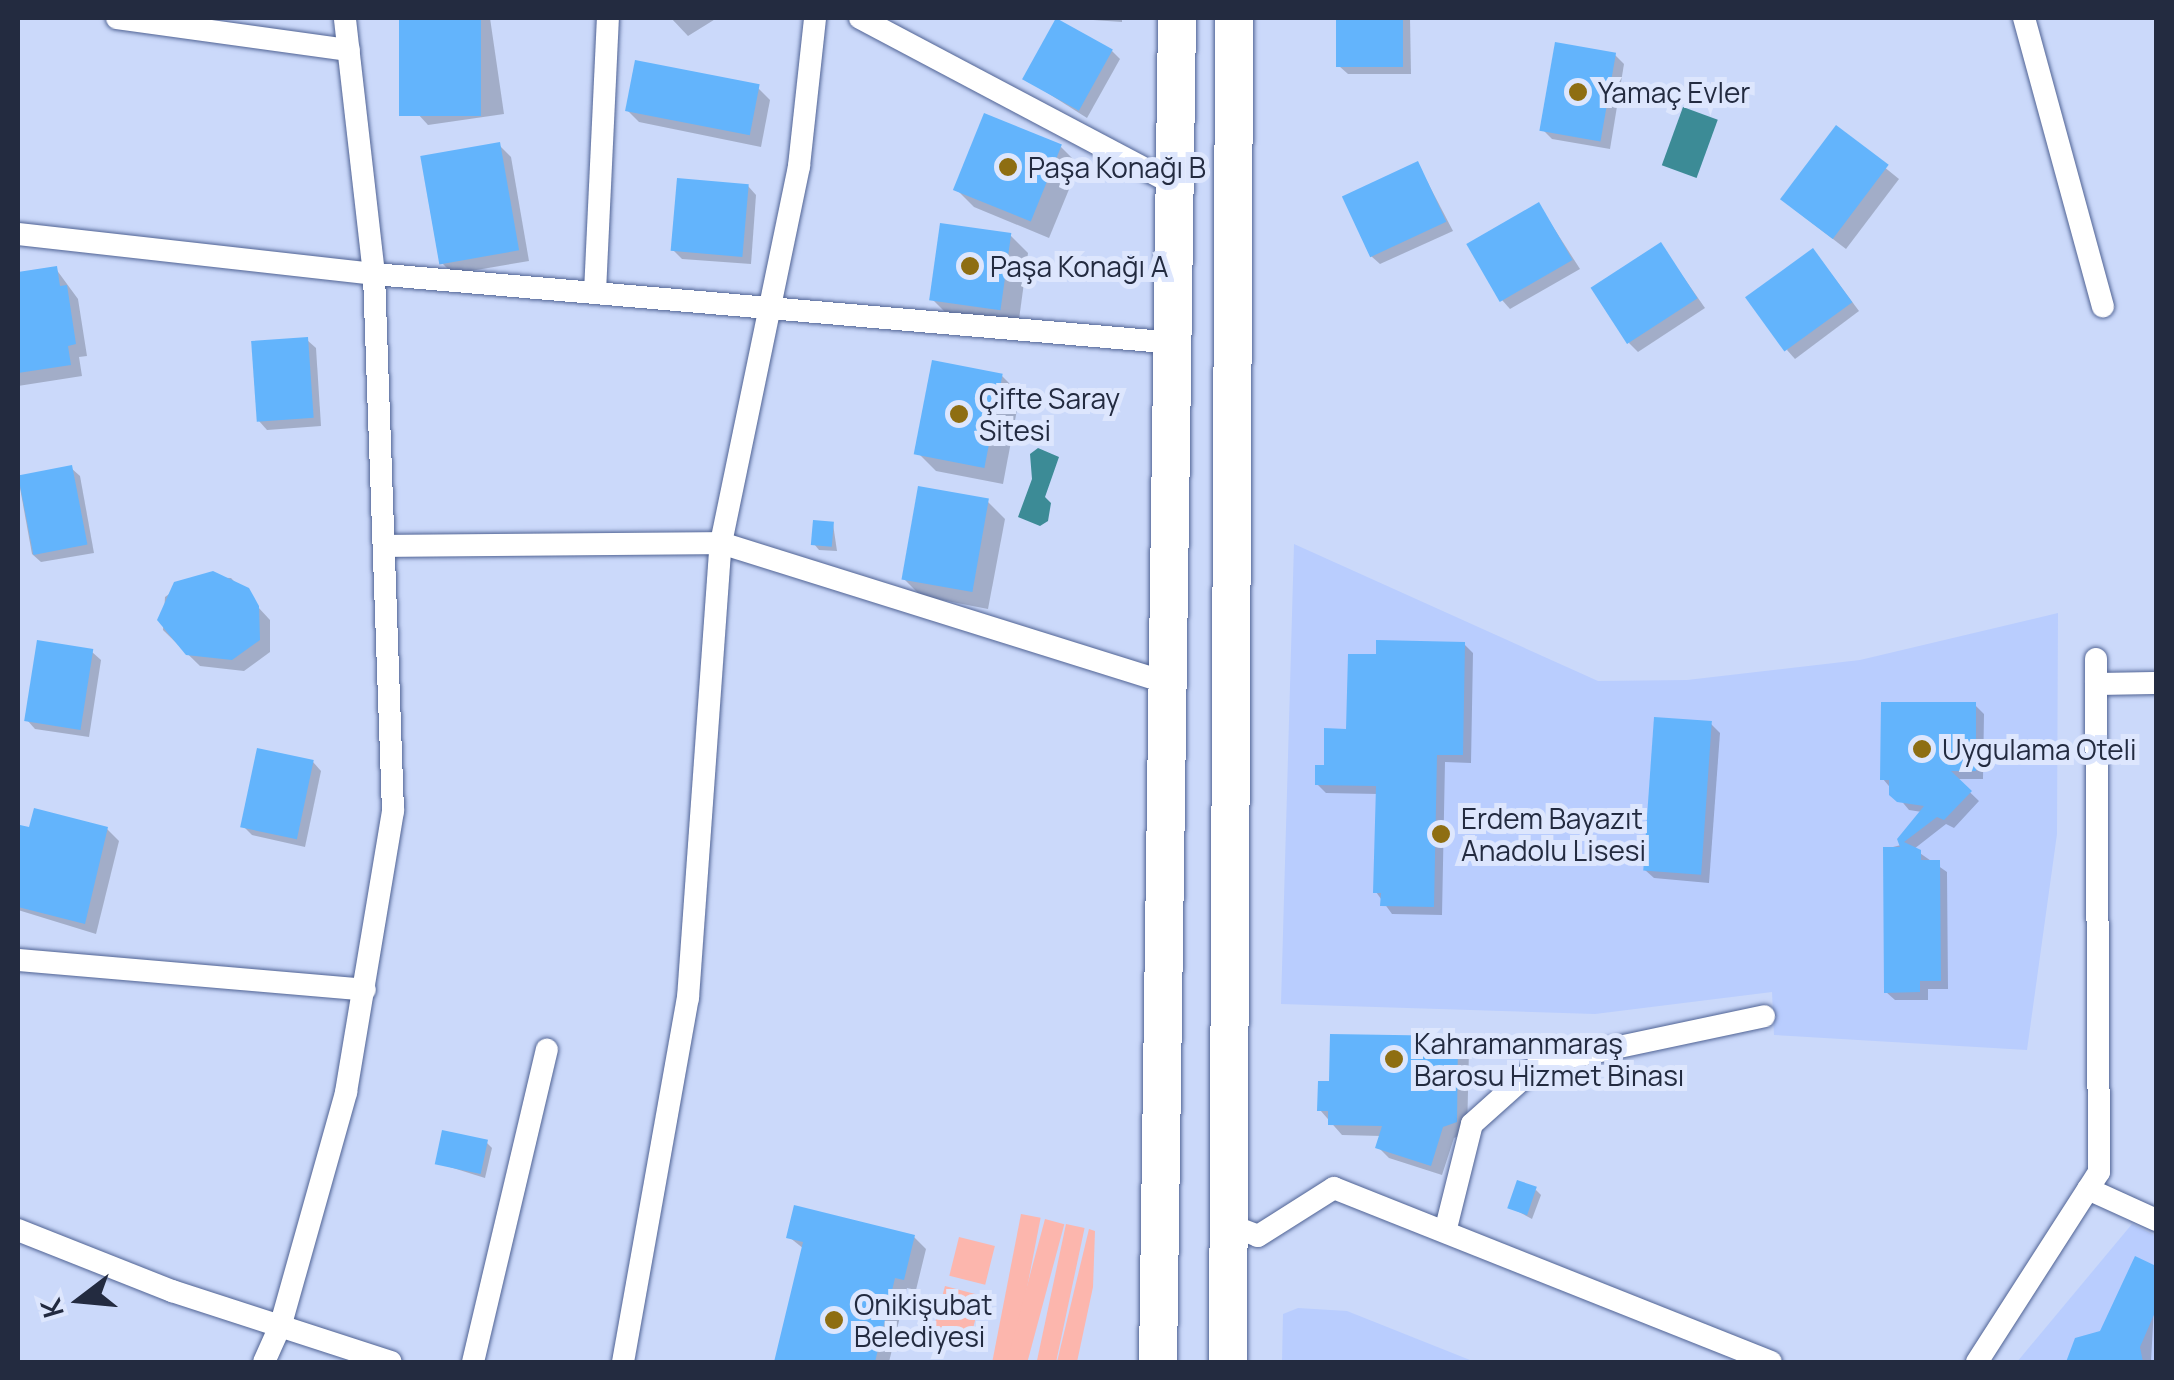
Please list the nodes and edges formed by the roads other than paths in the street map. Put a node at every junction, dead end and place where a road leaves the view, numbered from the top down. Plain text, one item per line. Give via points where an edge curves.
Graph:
1 (116, 18) edge
2 (345, 18) edge
3 (608, 18) edge
4 (815, 18) edge
5 (860, 18) edge
6 (1177, 18) edge
7 (1234, 18) edge
8 (2024, 18) edge
9 (349, 50) junction
10 (1174, 184) junction
11 (18, 234) edge
12 (374, 274) junction
13 (595, 292) junction
14 (772, 306) junction
15 (2103, 306) dead end
16 (1176, 344) junction
17 (720, 542) junction
18 (387, 546) junction
19 (2096, 659) dead end
20 (1164, 682) junction
21 (2156, 683) edge
22 (2096, 684) junction
23 (18, 960) edge
24 (365, 990) junction
25 (1764, 1016) dead end
26 (547, 1050) dead end
27 (2088, 1189) junction
28 (2156, 1220) edge
29 (1227, 1224) junction
30 (1446, 1228) junction
31 (18, 1230) edge
32 (281, 1324) junction
33 (264, 1362) edge
34 (391, 1362) edge
35 (473, 1362) edge
36 (623, 1362) edge
37 (1158, 1362) edge
38 (1228, 1362) edge
39 (1770, 1362) edge
40 (1977, 1362) edge

1 - 9 street
2 - 9 street
3 - 13 street
4 - 14 street via 799,166
5 - 10 street
6 - 10 main road
7 - 29 main road
8 - 15 street
9 - 12 street
10 - 16 main road
11 - 12 street
12 - 13 street
12 - 18 street
13 - 14 street
14 - 16 street
14 - 17 street
16 - 20 main road
17 - 18 street
17 - 20 street
17 - 36 street via 688,998
18 - 24 street via 393,811
19 - 22 street
20 - 37 main road
21 - 22 street
22 - 27 street via 2099,1172
23 - 24 street
24 - 32 street via 346,1092
25 - 30 street via 1539,1064 1472,1124
26 - 35 street
27 - 28 street
27 - 40 street
29 - 30 street via 1258,1236 1334,1188
29 - 38 main road
30 - 39 street
31 - 32 street via 172,1291
32 - 33 street
32 - 34 street

